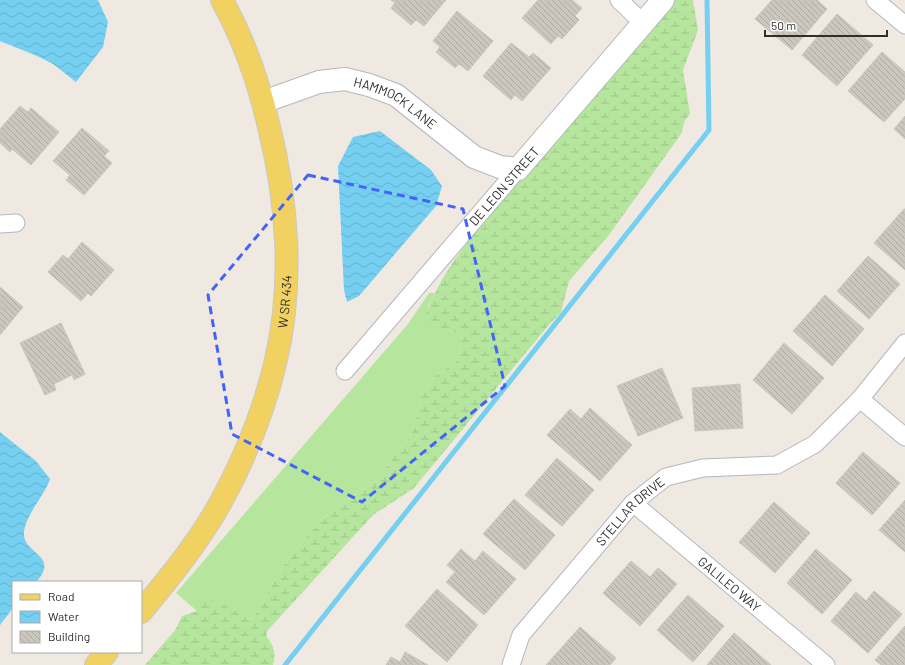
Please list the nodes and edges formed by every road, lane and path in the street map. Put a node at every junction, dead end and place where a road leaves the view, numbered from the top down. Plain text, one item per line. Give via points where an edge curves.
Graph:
1 (222, 0) edge
2 (619, 0) edge
3 (875, 0) edge
4 (658, 2) edge
5 (643, 23) junction
6 (905, 25) edge
7 (263, 102) junction
8 (518, 169) junction
9 (905, 343) edge
10 (345, 371) dead end
11 (860, 398) junction
12 (905, 438) edge
13 (633, 502) junction
14 (142, 611) edge
15 (106, 653) edge
16 (96, 665) edge
17 (511, 665) edge
18 (826, 665) edge

1 - 7 main road, W SR 434 via 248,55
2 - 5 street
3 - 6 street
4 - 5 street, DE LEON STREET
5 - 8 street, DE LEON STREET
7 - 8 street, HAMMOCK LANE via 319,82 345,79 369,85 396,95 474,157 500,168
7 - 14 main road, W SR 434 via 282,187 286,230 286,281 276,363 252,438 232,482 188,554
8 - 10 street, DE LEON STREET
9 - 11 street, STELLAR DRIVE
11 - 12 street
11 - 13 street, STELLAR DRIVE via 815,444 777,465 703,468 666,478
13 - 17 street, STELLAR DRIVE via 520,635
13 - 18 street, GALILEO WAY
15 - 16 main road

